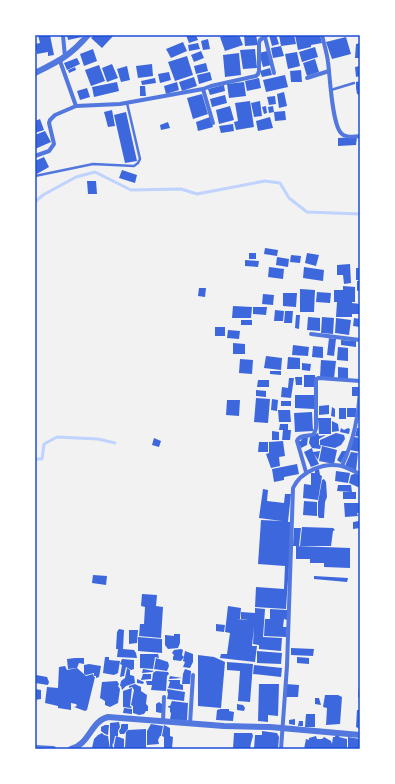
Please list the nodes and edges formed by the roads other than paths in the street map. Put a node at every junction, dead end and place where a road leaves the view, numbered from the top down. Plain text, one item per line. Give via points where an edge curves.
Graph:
1 (63, 35) edge
2 (88, 35) edge
3 (322, 35) edge
4 (266, 36) edge
5 (63, 59) junction
6 (329, 71) junction
7 (274, 72) dead end
8 (35, 73) edge
9 (307, 78) dead end
10 (354, 83) dead end
11 (203, 89) junction
12 (331, 90) junction
13 (126, 102) junction
14 (76, 106) junction
15 (213, 123) dead end
16 (360, 136) edge
17 (35, 156) edge
18 (35, 176) edge
19 (311, 334) dead end
20 (360, 340) edge
21 (360, 381) edge
22 (360, 388) edge
23 (354, 425) junction
24 (360, 426) edge
25 (342, 466) junction
26 (306, 472) junction
27 (360, 474) edge
28 (193, 675) dead end
29 (164, 697) dead end
30 (163, 721) junction
31 (190, 724) junction
32 (282, 728) junction
33 (360, 735) edge
34 (35, 748) edge
35 (53, 749) edge
36 (71, 749) edge
37 (281, 749) edge

1 - 5 street
2 - 5 street
3 - 6 street
4 - 7 street
4 - 11 street via 259,43 258,75
5 - 8 street
5 - 14 street
6 - 9 street
6 - 12 street
10 - 12 lane
11 - 13 street
11 - 15 street
12 - 16 street via 340,132 346,136
13 - 14 street
13 - 18 lane via 140,159 138,163 134,166 93,164
14 - 17 street via 55,115 50,120 54,144 49,151
19 - 20 street
21 - 26 street via 319,378 316,380 315,432 297,440
22 - 23 street via 359,410
23 - 24 street
23 - 25 street via 348,454
25 - 26 street via 324,466
25 - 27 street
26 - 32 street via 293,488 289,628
28 - 31 street
29 - 30 street
30 - 31 street
30 - 36 street via 103,718 83,743
31 - 32 street
32 - 33 street
32 - 37 street
34 - 35 street

